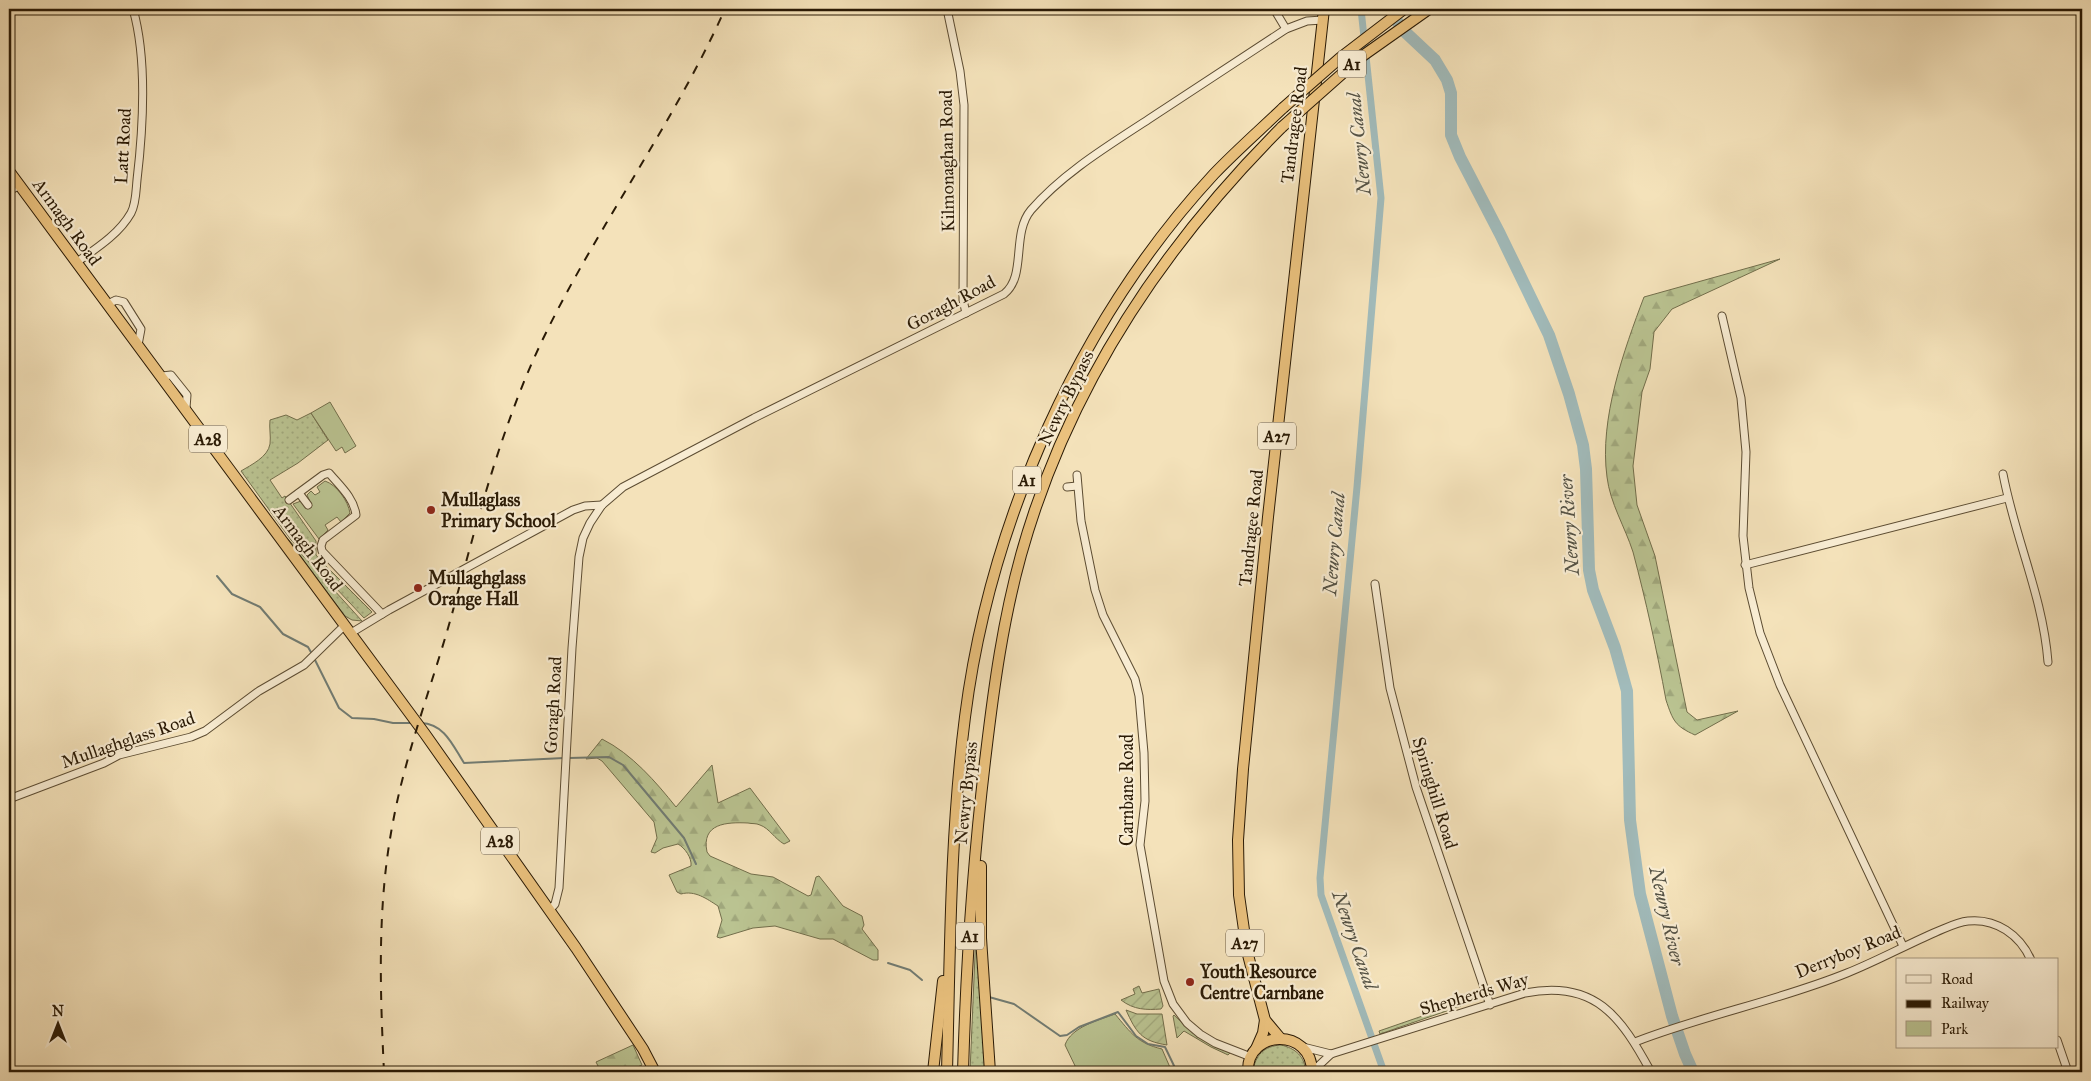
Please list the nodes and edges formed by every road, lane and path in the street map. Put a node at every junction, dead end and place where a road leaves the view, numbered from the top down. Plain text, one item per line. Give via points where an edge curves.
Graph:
1 (133, 9) edge
2 (946, 9) edge
3 (1274, 9) edge
4 (1324, 9) edge
5 (1404, 9) edge
6 (1429, 9) edge
7 (1323, 20) junction
8 (1286, 29) junction
9 (9, 171) edge
10 (20, 185) junction
11 (9, 191) edge
12 (78, 262) junction
13 (966, 313) junction
14 (1722, 316) dead end
15 (2003, 474) dead end
16 (1077, 475) dead end
17 (1077, 486) junction
18 (1067, 487) dead end
19 (300, 493) junction
20 (2008, 498) junction
21 (289, 500) dead end
22 (308, 505) dead end
23 (602, 505) junction
24 (1746, 565) junction
25 (1374, 584) dead end
26 (382, 614) junction
27 (348, 629) junction
28 (2048, 662) dead end
29 (9, 799) edge
30 (980, 800) junction
31 (549, 911) junction
32 (951, 927) junction
33 (1904, 946) junction
34 (2030, 958) edge
35 (1490, 1004) junction
36 (1265, 1020) junction
37 (1282, 1039) junction
38 (1635, 1042) junction
39 (2058, 1043) edge
40 (1301, 1046) junction
41 (1253, 1054) junction
42 (1331, 1054) junction
43 (655, 1072) edge
44 (933, 1072) edge
45 (947, 1072) edge
46 (962, 1072) edge
47 (990, 1072) edge
48 (1248, 1072) edge
49 (1313, 1072) edge
50 (1651, 1072) edge
51 (2068, 1072) edge

1 - 12 street, Latt Road via 142,77 140,152 132,212 107,241
2 - 13 street, Kilmonaghan Road via 964,105 963,300
3 - 8 street
4 - 7 highway, Tandragee Road / A27
5 - 32 highway, Newry Bypass / A1, bridge via 1340,58 1215,174 1130,282 1057,407 1026,482 992,582 972,671 959,765
6 - 30 highway, Newry Bypass / A1, bridge via 1361,57 1239,170 1163,264 1114,338 1065,434 1022,553 995,682
7 - 8 street, Goragh Road via 1307,21
7 - 36 highway, Tandragee Road / A27 via 1269,507 1239,818 1238,880 1243,930
8 - 13 street, Goragh Road via 1102,150 1052,189 1024,222 1012,287 998,298
9 - 10 highway, Armagh Road / A28
10 - 11 street
10 - 12 highway, Armagh Road / A28
12 - 27 highway, Armagh Road / A28
13 - 23 street, Goragh Road via 623,487
14 - 24 street via 1736,368 1744,421 1743,536
15 - 20 street
16 - 17 street, Carnbane Road
17 - 18 street
17 - 41 street, Carnbane Road via 1095,590 1103,615 1135,679 1139,696 1145,801 1140,845 1164,981 1178,1013 1200,1034 1215,1043
19 - 21 street
19 - 22 street
19 - 26 street via 329,473 355,505 356,515 323,540 322,551
20 - 24 street
20 - 28 street via 2034,584
23 - 26 street via 573,510
23 - 31 street, Goragh Road via 590,523 579,557 559,888 555,904
24 - 33 street via 1758,625 1771,666
25 - 35 street, Springhill Road via 1390,688 1410,765
26 - 27 street
27 - 29 street, Mullaghglass Road via 310,660 259,691 205,731 119,755
27 - 31 highway, Armagh Road / A28
30 - 46 highway, Newry Bypass / A1
30 - 47 highway via 981,938
31 - 43 highway, Armagh Road / A28 via 643,1049
32 - 44 highway
32 - 45 highway, Newry Bypass / A1
33 - 34 street, Derryboy Road via 1952,925 1980,921 1992,923 2017,938
33 - 38 street, Derryboy Road via 1845,974
35 - 38 street, Shepherds Way via 1538,990 1570,992 1599,1003 1611,1012
35 - 42 street, Shepherds Way
36 - 37 highway, Tandragee Road / A27
36 - 41 highway
37 - 40 highway, A27
37 - 41 highway via 1272,1040
38 - 50 street, Shepherds Way
39 - 51 street
40 - 42 street
40 - 49 highway
41 - 48 highway
42 - 49 street, Shepherds Way

